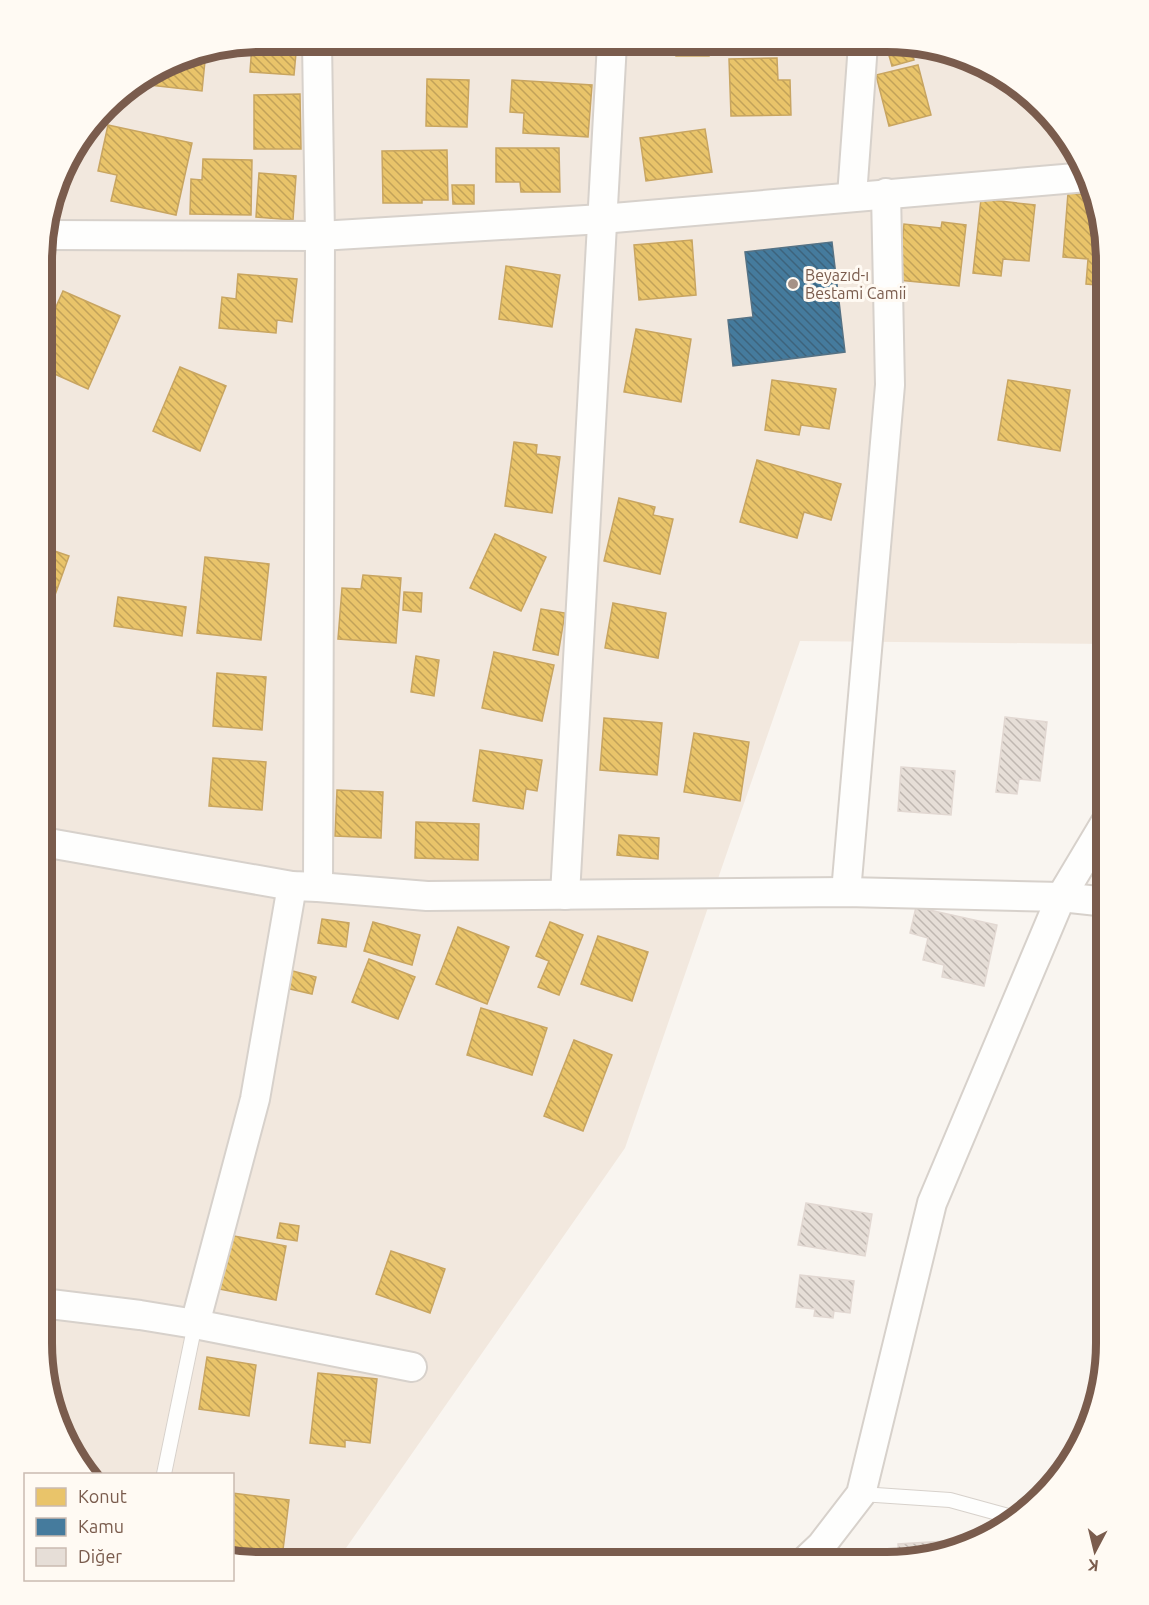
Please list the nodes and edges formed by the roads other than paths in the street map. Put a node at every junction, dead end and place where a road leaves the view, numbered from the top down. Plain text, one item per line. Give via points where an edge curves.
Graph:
1 (317, 52) edge
2 (611, 52) edge
3 (862, 52) edge
4 (1079, 178) edge
5 (886, 193) junction
6 (852, 196) junction
7 (602, 219) junction
8 (54, 235) edge
9 (320, 236) junction
10 (1096, 838) edge
11 (52, 844) edge
12 (305, 886) junction
13 (846, 892) junction
14 (565, 895) junction
15 (1061, 897) junction
16 (1096, 901) edge
17 (52, 1304) edge
18 (195, 1324) junction
19 (412, 1367) dead end
20 (164, 1473) edge
21 (861, 1494) junction
22 (1006, 1515) edge
23 (815, 1552) edge

1 - 9 street
2 - 7 street
3 - 6 street
4 - 5 street
5 - 6 street
5 - 13 street via 890,385
6 - 7 street
7 - 9 street
7 - 14 street
8 - 9 street
9 - 12 street
10 - 15 street
11 - 12 street
12 - 14 street via 427,896
12 - 18 street via 255,1099
13 - 14 street
13 - 15 street
15 - 16 street
15 - 21 street via 932,1203
17 - 18 street
18 - 19 street
18 - 20 lane
21 - 22 lane via 950,1500
21 - 23 street

